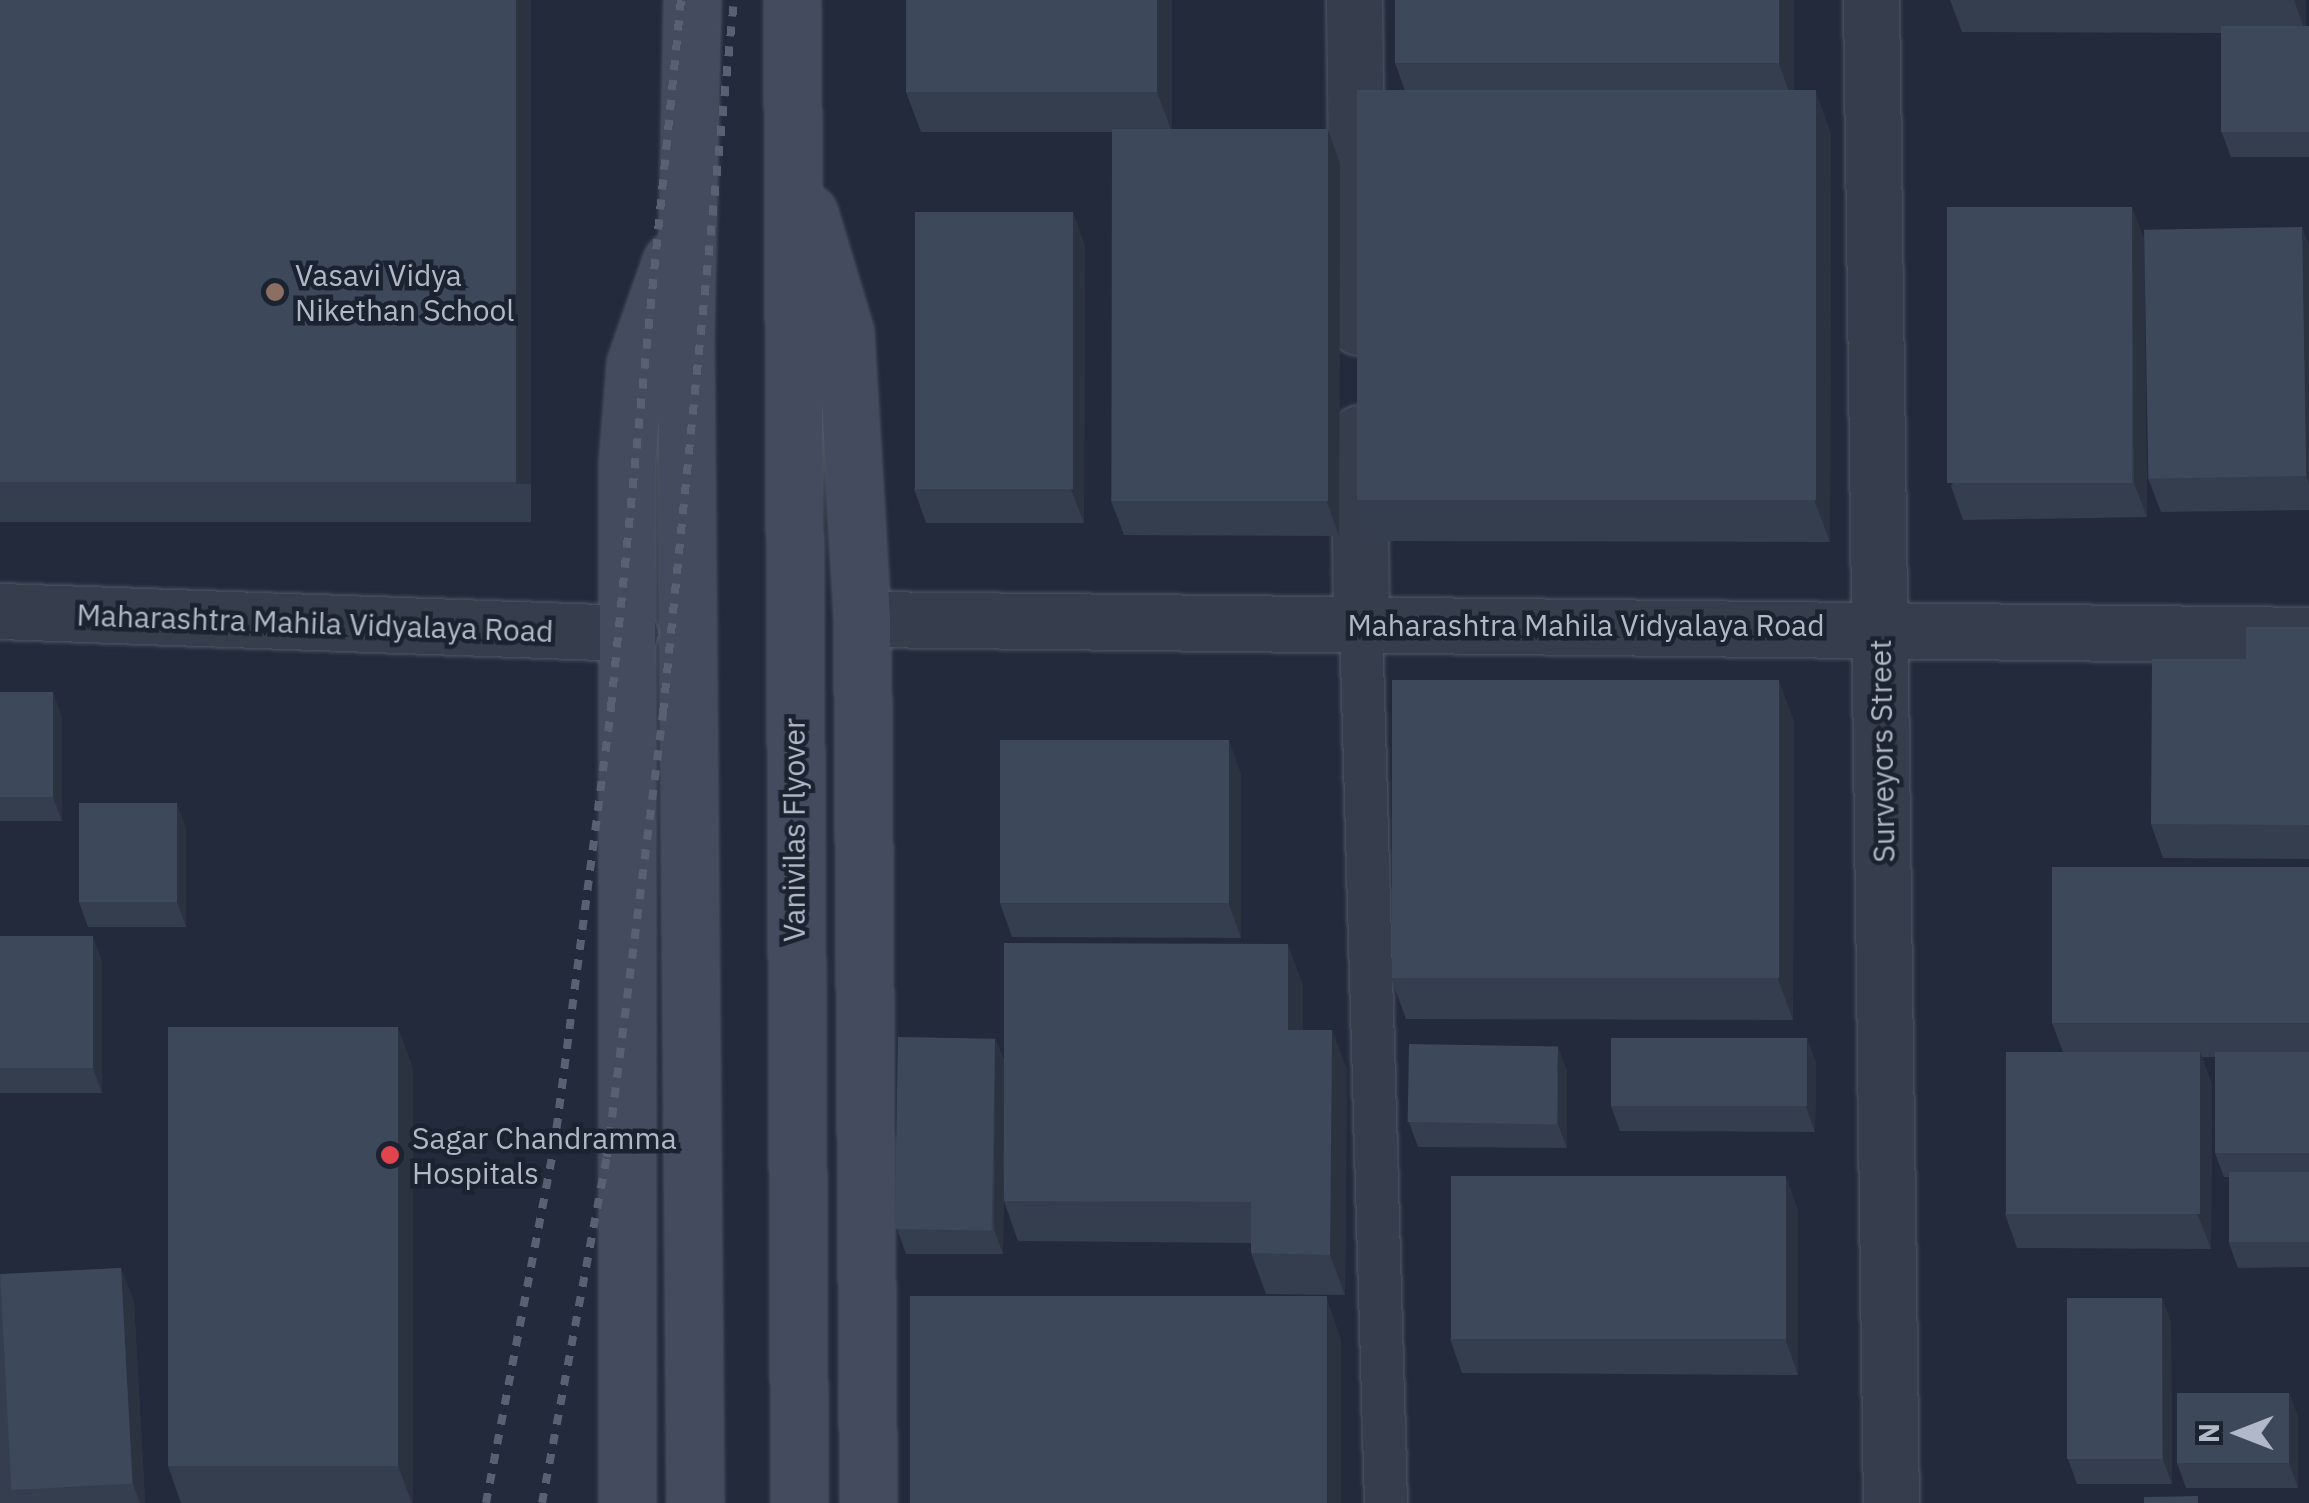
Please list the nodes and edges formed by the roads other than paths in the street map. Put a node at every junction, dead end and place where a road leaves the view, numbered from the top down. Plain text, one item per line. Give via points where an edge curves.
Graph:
1 (692, 0) edge
2 (792, 0) edge
3 (1354, 0) edge
4 (1871, 0) edge
5 (792, 158) junction
6 (690, 206) junction
7 (0, 611) edge
8 (862, 619) junction
9 (1361, 624) junction
10 (1880, 626) junction
11 (630, 633) junction
12 (2309, 635) edge
13 (626, 1503) edge
14 (696, 1503) edge
15 (798, 1503) edge
16 (868, 1503) edge
17 (1386, 1503) edge
18 (1892, 1503) edge

1 - 6 main road
2 - 5 main road, Vanivilas Flyover
3 - 9 street
4 - 10 street, Surveyors Street
5 - 8 main road via 845,332
5 - 15 main road, Vanivilas Flyover
6 - 11 main road via 635,364
6 - 14 main road
7 - 11 street, Maharashtra Mahila Vidyalaya Road
8 - 9 street, Maharashtra Mahila Vidyalaya Road
8 - 16 main road
9 - 10 street, Maharashtra Mahila Vidyalaya Road
9 - 17 lane
10 - 12 street, Maharashtra Mahila Vidyalaya Road
10 - 18 street, Surveyors Street
11 - 13 main road

